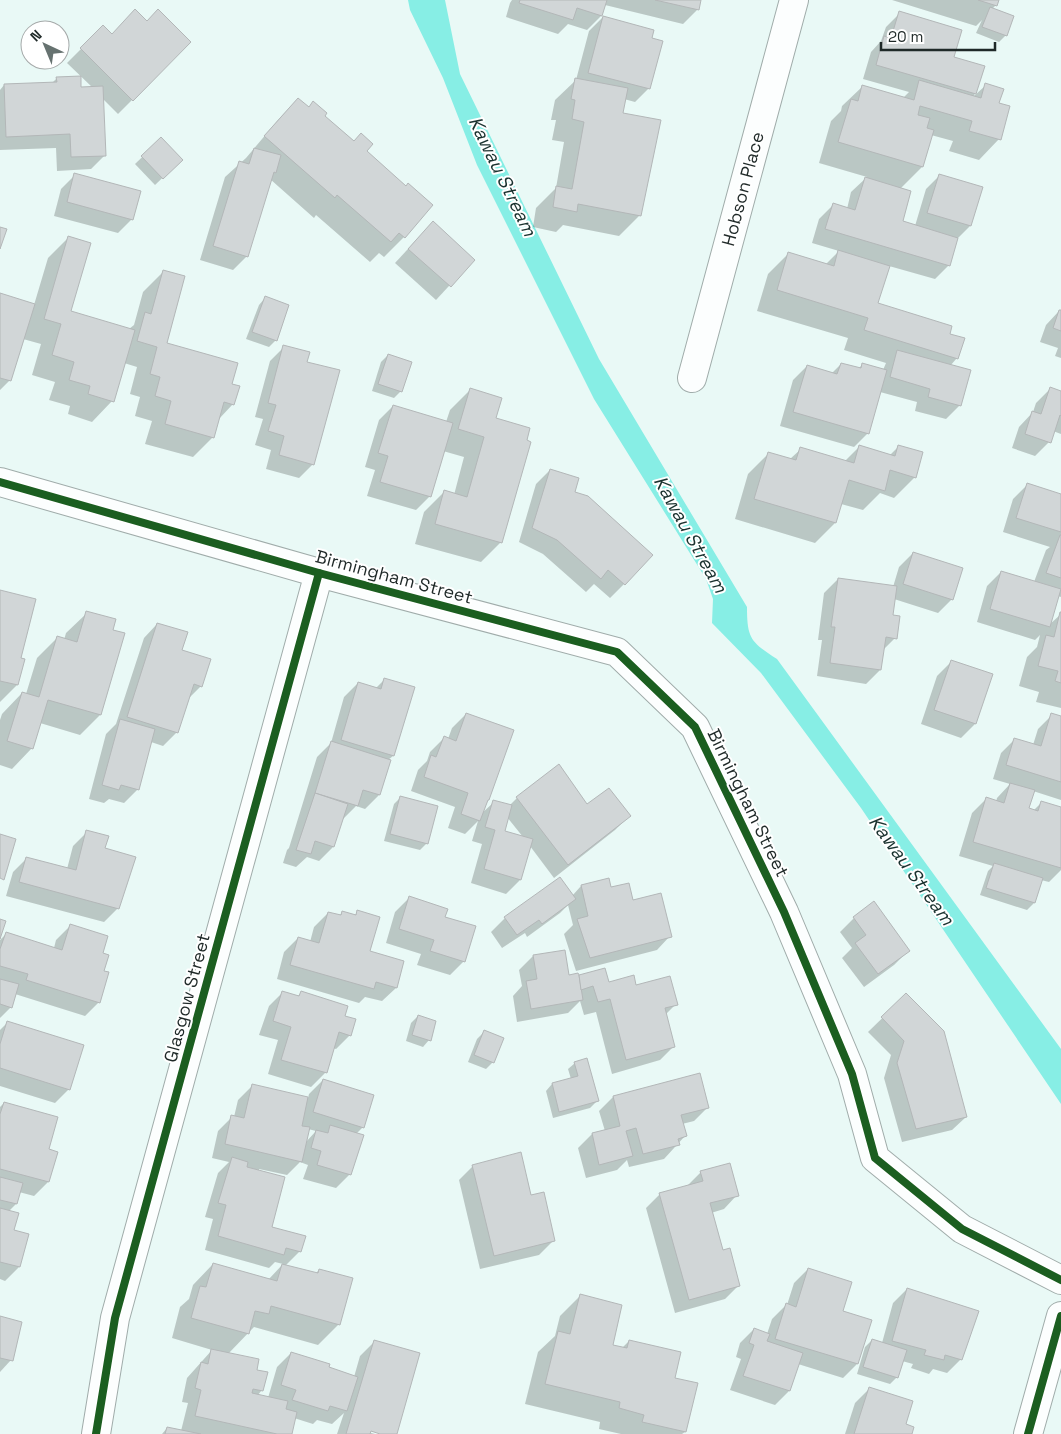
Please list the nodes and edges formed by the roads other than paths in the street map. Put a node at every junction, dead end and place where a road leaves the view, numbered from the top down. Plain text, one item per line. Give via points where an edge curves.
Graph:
1 (794, 0) edge
2 (692, 378) dead end
3 (0, 482) edge
4 (319, 572) junction
5 (1061, 1280) edge
6 (1061, 1316) edge
7 (96, 1434) edge
8 (1028, 1434) edge

1 - 2 street, Hobson Place
3 - 4 street, Birmingham Street
4 - 5 street, Birmingham Street via 617,652 695,727 788,921 852,1074 876,1158 962,1230
4 - 7 street, Glasgow Street via 115,1318
6 - 8 street

